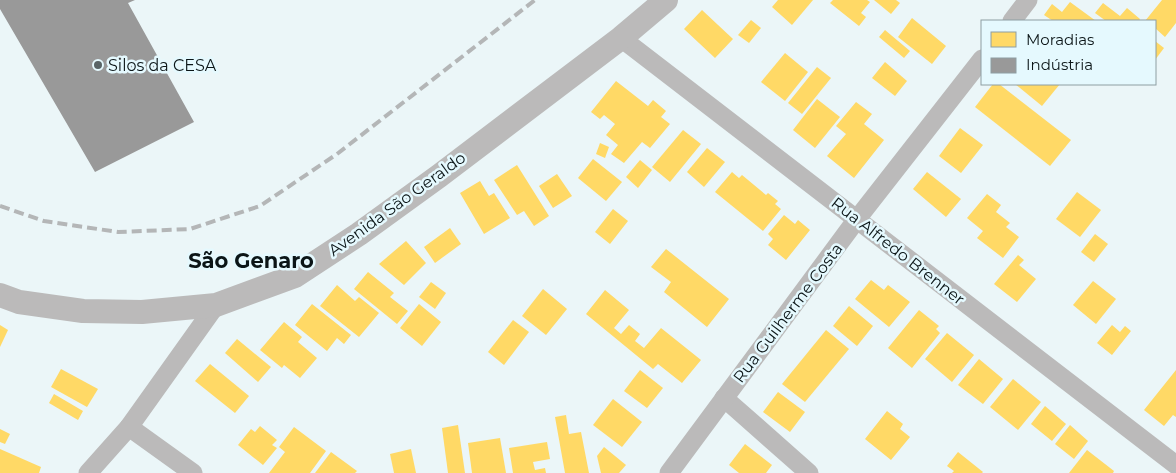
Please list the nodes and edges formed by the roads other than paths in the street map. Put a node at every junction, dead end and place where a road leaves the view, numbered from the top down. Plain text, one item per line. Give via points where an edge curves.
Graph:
1 (666, 0) edge
2 (1028, 0) edge
3 (1013, 20) edge
4 (621, 38) junction
5 (981, 60) edge
6 (857, 219) junction
7 (0, 295) edge
8 (216, 305) junction
9 (724, 398) junction
10 (129, 427) junction
11 (1176, 465) edge
12 (88, 473) edge
13 (193, 473) edge
14 (668, 473) edge
15 (809, 473) edge

1 - 4 street, Avenida São Geraldo
2 - 3 street
4 - 6 street, Rua Alfredo Brenner
4 - 8 street, Avenida São Geraldo via 360,234 295,276
5 - 6 street, Rua Guilherme Costa
6 - 9 street, Rua Guilherme Costa
6 - 11 street, Rua Alfredo Brenner
7 - 8 street, Avenida São Geraldo via 19,302 84,312 142,312
8 - 10 street
9 - 14 street, Rua Guilherme Costa
9 - 15 street
10 - 12 street
10 - 13 street

